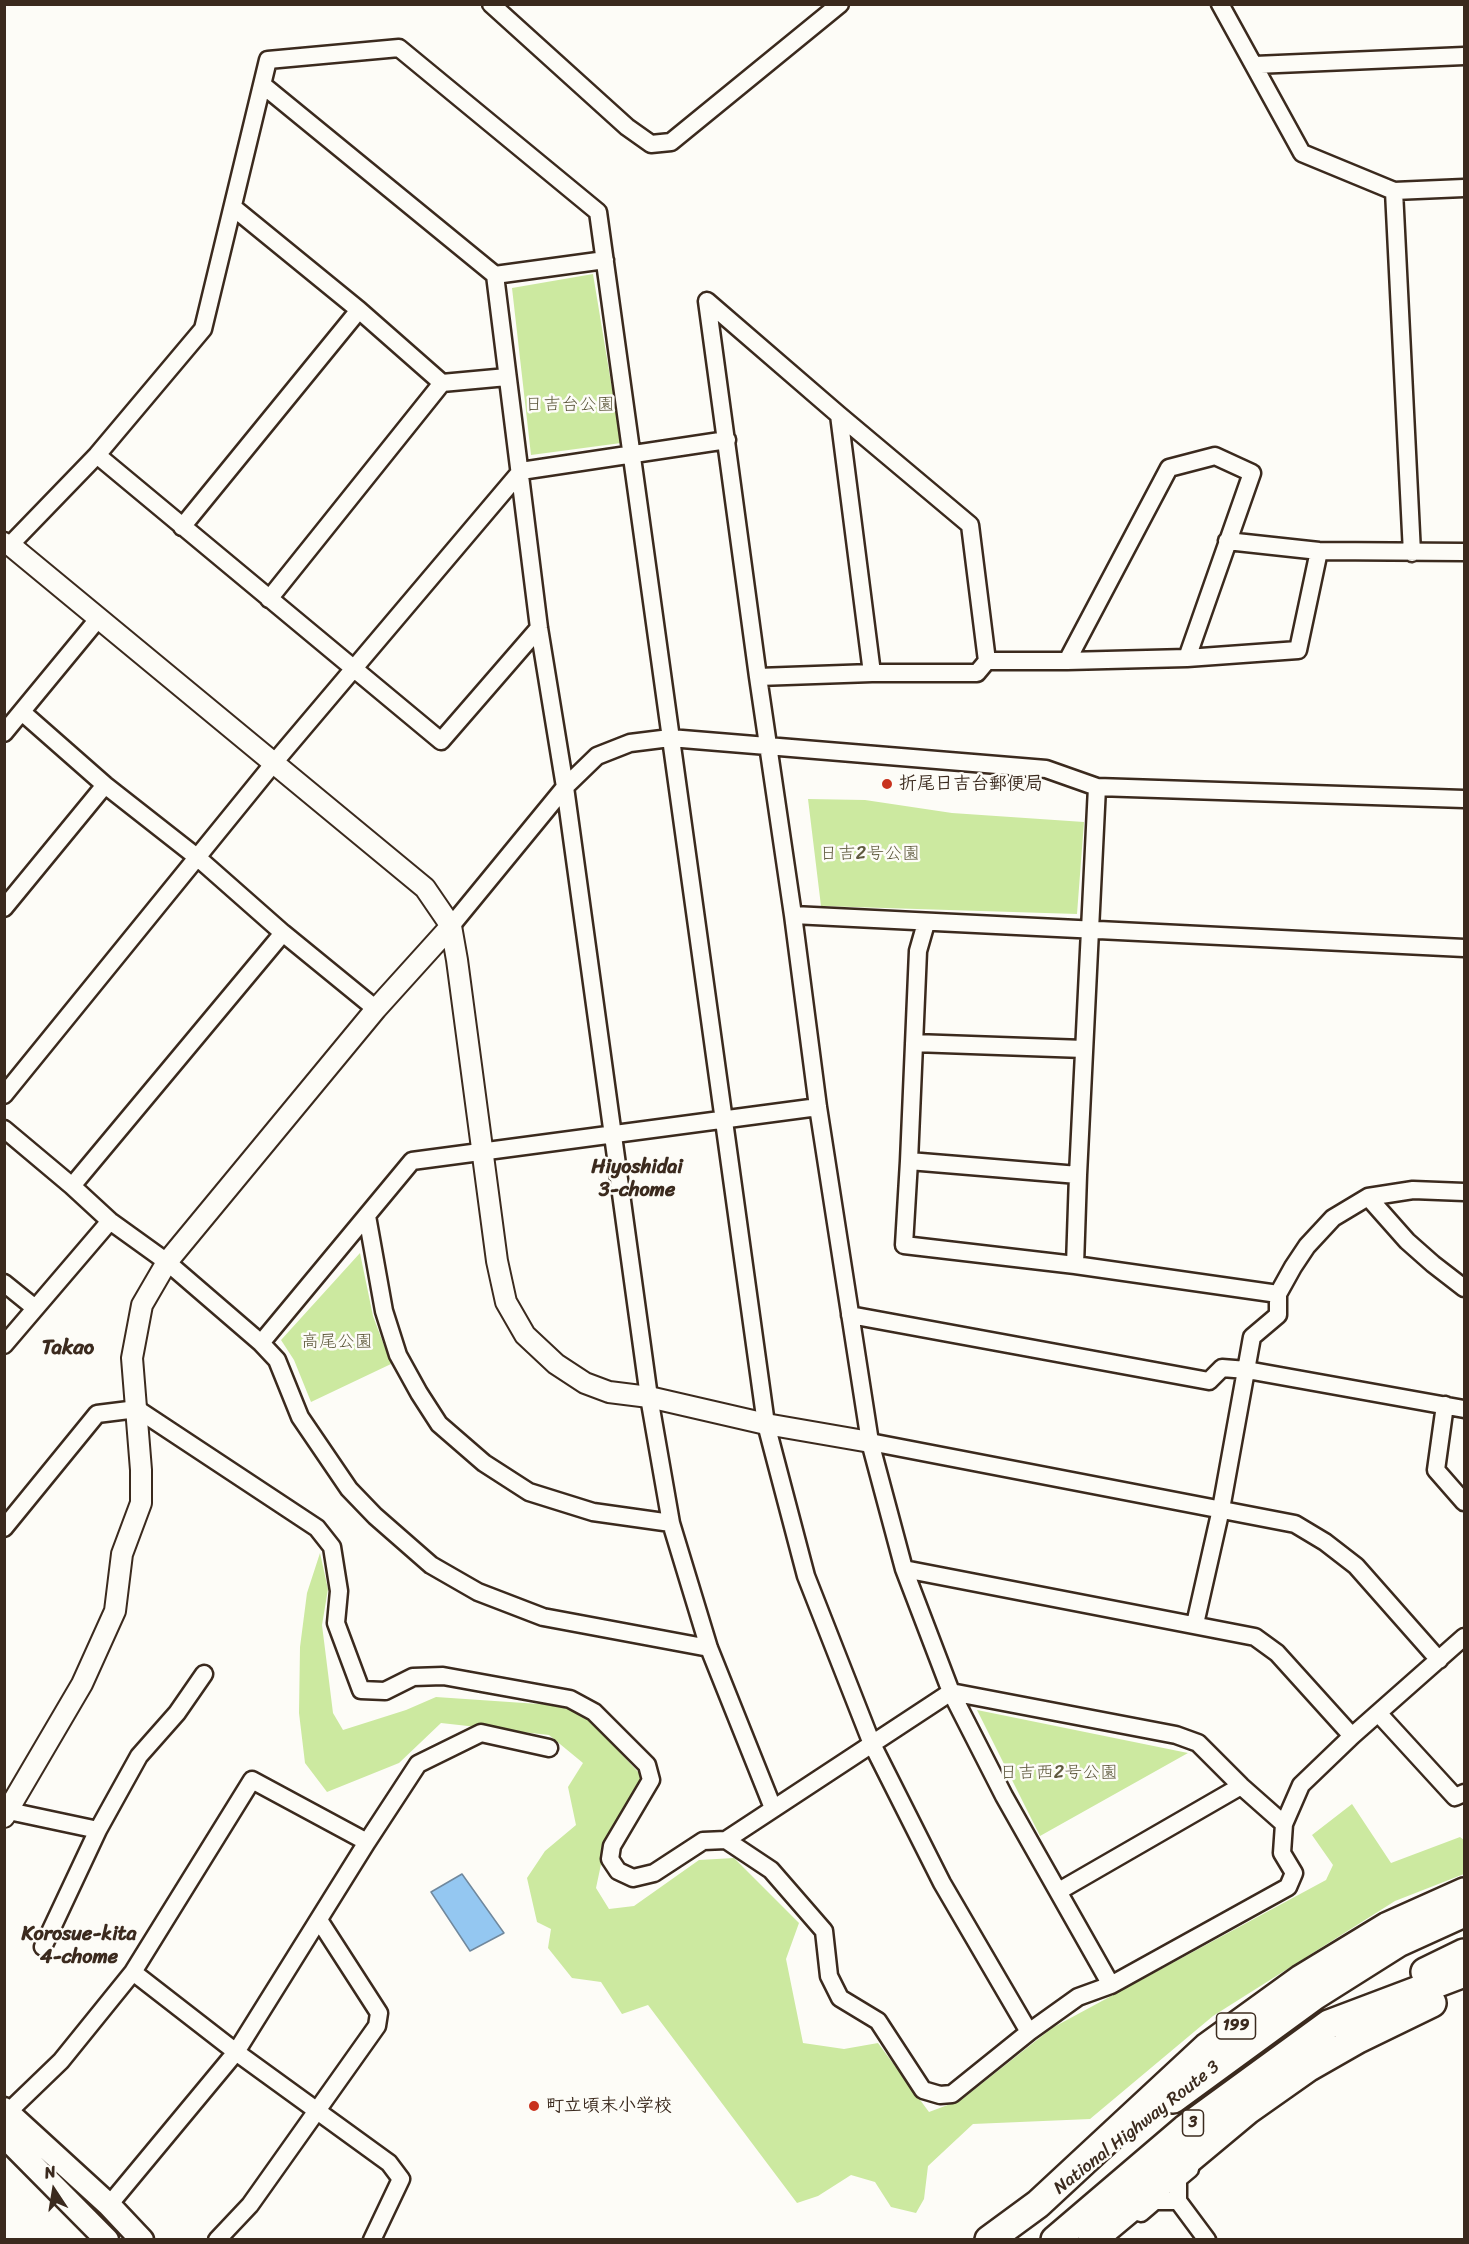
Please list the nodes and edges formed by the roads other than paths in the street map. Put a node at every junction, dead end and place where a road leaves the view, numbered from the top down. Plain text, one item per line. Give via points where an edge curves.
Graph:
1 (491, 4) edge
2 (840, 4) edge
3 (1220, 4) edge
4 (1464, 56) edge
5 (1255, 65) junction
6 (264, 86) junction
7 (1464, 188) edge
8 (1394, 191) junction
9 (234, 208) junction
10 (605, 260) junction
11 (495, 275) junction
12 (359, 310) junction
13 (507, 377) junction
14 (442, 383) junction
15 (839, 415) junction
16 (727, 440) junction
17 (633, 454) junction
18 (98, 455) junction
19 (521, 471) junction
20 (182, 526) junction
21 (1227, 541) junction
22 (7, 543) edge
23 (1320, 551) junction
24 (1464, 552) edge
25 (1412, 553) junction
26 (269, 599) junction
27 (98, 618) junction
28 (538, 628) junction
29 (1187, 658) junction
30 (987, 661) junction
31 (1067, 662) junction
32 (354, 669) junction
33 (872, 673) junction
34 (758, 677) junction
35 (21, 712) junction
36 (4, 733) edge
37 (670, 738) junction
38 (770, 746) junction
39 (273, 764) junction
40 (105, 785) junction
41 (565, 787) junction
42 (1097, 788) junction
43 (1464, 799) edge
44 (198, 858) junction
45 (4, 908) edge
46 (793, 915) junction
47 (926, 922) junction
48 (451, 926) junction
49 (1090, 930) junction
50 (283, 933) junction
51 (1464, 948) edge
52 (376, 1009) junction
53 (914, 1043) junction
54 (1084, 1049) junction
55 (4, 1095) edge
56 (818, 1107) junction
57 (723, 1119) junction
58 (4, 1129) edge
59 (614, 1135) junction
60 (483, 1150) junction
61 (909, 1161) junction
62 (1077, 1175) junction
63 (72, 1186) junction
64 (1464, 1192) edge
65 (1368, 1197) junction
66 (367, 1216) junction
67 (110, 1221) junction
68 (167, 1262) junction
69 (1075, 1265) junction
70 (4, 1283) edge
71 (1464, 1288) edge
72 (1278, 1294) junction
73 (35, 1308) junction
74 (850, 1315) junction
75 (261, 1343) junction
76 (4, 1345) edge
77 (1247, 1370) junction
78 (649, 1397) junction
79 (1445, 1406) junction
80 (1464, 1408) edge
81 (137, 1409) junction
82 (766, 1424) junction
83 (870, 1442) junction
84 (1464, 1502) edge
85 (1221, 1509) junction
86 (671, 1523) junction
87 (4, 1528) edge
88 (904, 1569) junction
89 (1195, 1624) junction
90 (1464, 1637) edge
91 (709, 1648) junction
92 (1439, 1660) junction
93 (204, 1674) dead end
94 (951, 1692) junction
95 (1378, 1714) junction
96 (1352, 1736) junction
97 (872, 1744) junction
98 (549, 1748) dead end
99 (1241, 1786) junction
100 (1464, 1793) edge
101 (773, 1808) junction
102 (5, 1813) edge
103 (1284, 1824) junction
104 (98, 1830) junction
105 (726, 1840) junction
106 (367, 1842) junction
107 (1059, 1891) junction
108 (1464, 1892) edge
109 (1464, 1913) edge
110 (318, 1920) junction
111 (43, 1947) dead end
112 (1464, 1953) edge
113 (133, 1972) junction
114 (1464, 1973) edge
115 (1112, 1985) junction
116 (1464, 1987) edge
117 (1452, 1996) edge
118 (1410, 2012) junction
119 (1329, 2024) junction
120 (1029, 2032) junction
121 (236, 2052) junction
122 (318, 2111) junction
123 (5, 2112) edge
124 (4, 2136) edge
125 (1178, 2201) junction
126 (1038, 2204) junction
127 (109, 2205) junction
128 (106, 2240) edge
129 (142, 2240) edge
130 (217, 2240) edge
131 (372, 2240) edge
132 (989, 2240) edge
133 (1000, 2240) edge
134 (1055, 2240) edge
135 (1092, 2240) edge
136 (1109, 2240) edge
137 (1207, 2240) edge

1 - 2 street via 627,127 651,144 671,142
3 - 5 street
4 - 5 street
5 - 8 street via 1302,153
6 - 9 street
6 - 10 street via 268,60 399,48 598,212
6 - 11 street
7 - 8 street
8 - 25 street
9 - 12 street
9 - 18 street via 203,329
10 - 11 street
10 - 17 street
11 - 13 street
12 - 14 street
12 - 20 street
13 - 14 street
13 - 19 street
14 - 26 street
15 - 16 street via 707,301
15 - 30 street via 970,525
15 - 33 street
16 - 17 street
16 - 34 street
17 - 19 street
17 - 37 street
18 - 20 street
18 - 22 street
19 - 28 street
19 - 32 street
20 - 26 street
21 - 23 street
21 - 29 street
21 - 31 street via 1252,473 1215,456 1169,468
22 - 27 street
23 - 25 street
23 - 29 street via 1298,650
24 - 25 street
26 - 32 street
27 - 35 street
27 - 39 street
28 - 32 street via 441,741
28 - 41 street
29 - 31 street
30 - 31 street
30 - 33 street via 976,673
32 - 39 street
33 - 34 street
34 - 38 street
35 - 36 street
35 - 40 street
37 - 38 street
37 - 41 street via 630,743 597,756
37 - 57 street
38 - 42 street via 1046,769
38 - 46 street
39 - 44 street
39 - 48 street via 425,888
40 - 44 street
40 - 45 street
41 - 48 street
41 - 59 street
42 - 43 street
42 - 49 street
44 - 50 street
44 - 55 street
46 - 47 street
46 - 56 street
47 - 49 street
47 - 53 street via 918,951
48 - 52 street
48 - 60 street
49 - 51 street
49 - 54 street
50 - 52 street
50 - 63 street
52 - 68 street
53 - 54 street
53 - 61 street
54 - 62 street
56 - 57 street
56 - 74 street
57 - 59 street
57 - 82 street
58 - 63 street
59 - 60 street
59 - 78 street
60 - 66 street via 412,1161
60 - 78 street via 506,1302 525,1335 556,1364 585,1383 609,1392
61 - 62 street
61 - 69 street via 904,1245
62 - 69 street
63 - 67 street
64 - 65 street via 1413,1190
65 - 71 street via 1407,1241
65 - 72 street via 1333,1218 1318,1233
66 - 75 street
66 - 86 street via 384,1311 398,1355 439,1424 484,1462 529,1492 593,1512
67 - 68 street
67 - 73 street
68 - 75 street
68 - 81 street via 142,1305 132,1358
69 - 72 street
70 - 73 street
72 - 77 street via 1278,1315 1252,1337
73 - 76 street
74 - 77 street via 1209,1381 1222,1368
74 - 83 street
75 - 91 street via 277,1360 300,1417 349,1489 431,1565 478,1592 543,1617
77 - 79 street
77 - 85 street
78 - 82 street
78 - 86 street
79 - 80 street
79 - 84 street via 1436,1470
81 - 87 street via 96,1414
81 - 102 street via 141,1503 122,1554 115,1611 82,1684
81 - 105 street via 317,1528 332,1547 339,1591 336,1623 361,1690 385,1691 413,1677 443,1676 570,1699 594,1712 647,1765 651,1780 612,1846 610,1859 618,1871 633,1878 654,1873 703,1841
82 - 83 street
82 - 97 street via 806,1576
83 - 85 street
83 - 88 street
85 - 89 street
85 - 92 street via 1295,1524 1324,1542 1356,1566
86 - 91 street
88 - 89 street
88 - 94 street
89 - 96 street via 1256,1637 1277,1653
90 - 92 street
91 - 101 street
92 - 95 street
93 - 104 street via 177,1713 139,1756
94 - 97 street
94 - 99 street via 1176,1735 1198,1743
94 - 107 street via 1004,1796
95 - 96 street
95 - 100 street via 1455,1797
96 - 103 street via 1301,1785
97 - 101 street
97 - 120 street via 942,1883
98 - 106 street via 481,1733 418,1764
99 - 103 street
99 - 107 street
101 - 105 street
102 - 104 street
103 - 115 street via 1282,1852 1294,1873 1288,1887
104 - 111 street
105 - 120 street via 771,1870 824,1931 829,1976 840,1998 878,2021 923,2090 939,2096 952,2094
106 - 110 street
106 - 113 street via 252,1780
107 - 115 street
108 - 126 highway, 199 via 1388,1926 1301,1978 1225,2033
109 - 126 highway, National Highway Route 3 / 3 via 1398,1943 1314,1996 1214,2067
110 - 121 street
110 - 122 street via 379,2013 377,2026
112 - 119 highway
113 - 121 street
113 - 123 street via 60,2061
114 - 119 highway, National Highway Route 3 / 3
115 - 120 street via 1078,1997
116 - 117 highway
117 - 118 highway
118 - 125 street via 1257,2115 1178,2179
118 - 135 highway via 1348,2044 1248,2110
119 - 134 highway, National Highway Route 3 / 3 via 1185,2129
121 - 122 street
121 - 127 street
122 - 130 street via 250,2205
122 - 131 street via 389,2163 401,2179
123 - 127 main road
124 - 128 main road
125 - 136 street via 1155,2201
125 - 137 street
126 - 132 highway
126 - 133 highway, National Highway Route 3 / 3
127 - 129 main road

